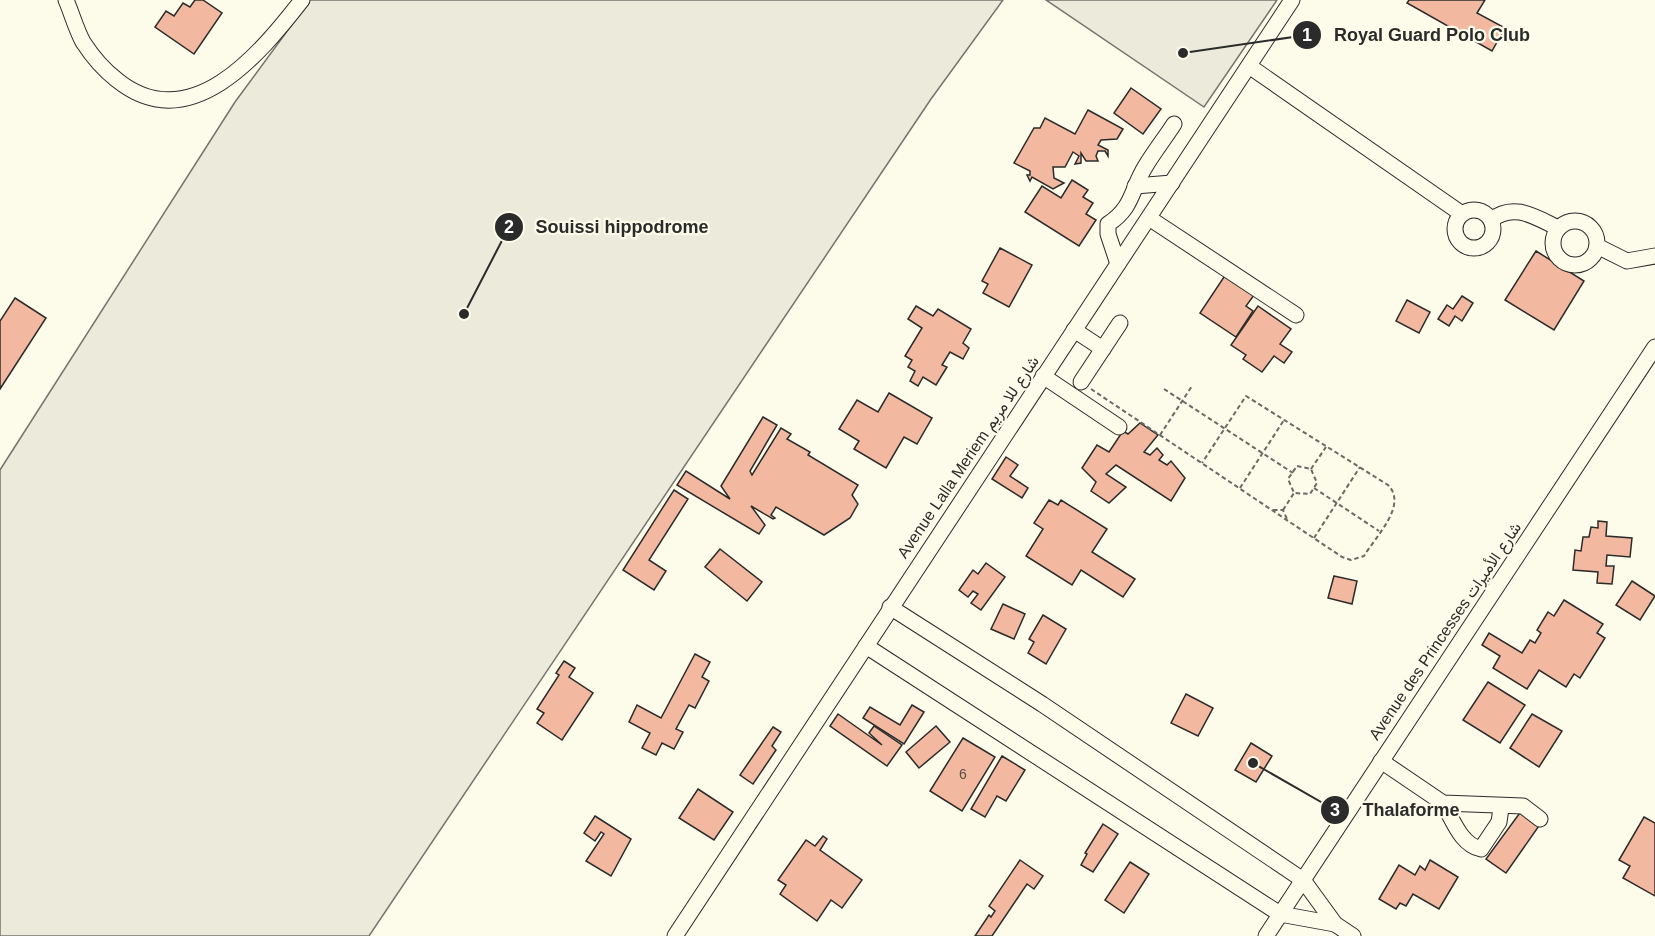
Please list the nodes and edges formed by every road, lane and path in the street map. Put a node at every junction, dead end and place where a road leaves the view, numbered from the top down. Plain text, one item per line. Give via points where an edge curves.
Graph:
1 (66, 0) edge
2 (302, 0) edge
3 (1292, 0) edge
4 (1249, 66) junction
5 (1174, 124) dead end
6 (1172, 183) junction
7 (1135, 186) junction
8 (1462, 214) junction
9 (1149, 218) junction
10 (1491, 220) junction
11 (1558, 228) junction
12 (1597, 246) junction
13 (1655, 256) edge
14 (1118, 264) junction
15 (1296, 315) dead end
16 (1120, 323) dead end
17 (1074, 330) junction
18 (1655, 347) edge
19 (1103, 349) junction
20 (1043, 376) junction
21 (1082, 382) joint
22 (1192, 387) dead end
23 (1164, 389) dead end
24 (1183, 401) junction
25 (1284, 420) junction
26 (1119, 427) dead end
27 (1225, 428) junction
28 (1160, 435) junction
29 (1326, 446) junction
30 (1263, 453) junction
31 (1202, 463) junction
32 (1360, 467) junction
33 (1311, 469) junction
34 (1293, 473) junction
35 (1240, 488) junction
36 (1314, 488) junction
37 (1294, 493) junction
38 (1337, 503) junction
39 (1273, 510) junction
40 (1283, 510) junction
41 (1287, 519) junction
42 (1380, 531) junction
43 (1314, 538) junction
44 (890, 607) junction
45 (866, 646) junction
46 (1381, 761) junction
47 (1443, 803) junction
48 (1501, 807) junction
49 (1540, 819) dead end
50 (1303, 880) junction
51 (1280, 915) junction
52 (1335, 924) junction
53 (675, 936) edge
54 (1266, 936) edge
55 (1353, 936) edge

1 - 2 street via 84,43 110,74 139,94 169,99 196,96 228,78 252,58
3 - 4 street, Avenue Lalla Meriem شارع للا مريم
4 - 6 street, Avenue Lalla Meriem شارع للا مريم
4 - 8 street
5 - 7 street
6 - 7 street
6 - 9 street, Avenue Lalla Meriem شارع للا مريم
7 - 14 street via 1130,204 1108,224
8 - 10 street via 1477,210
8 - 10 street via 1455,232 1471,248 1488,242 1493,232
9 - 14 street, Avenue Lalla Meriem شارع للا مريم
9 - 15 street
10 - 11 street via 1512,210
11 - 12 street via 1575,221 1587,224 1595,234
11 - 12 street via 1552,246 1568,264 1587,262
12 - 13 street via 1627,261
14 - 17 street, Avenue Lalla Meriem شارع للا مريم
16 - 19 street
17 - 19 street
17 - 20 street, Avenue Lalla Meriem شارع للا مريم
18 - 46 street, Avenue des Princesses شارع الأميرات
19 - 21 street
20 - 26 street
20 - 44 street, Avenue Lalla Meriem شارع للا مريم
21 - 28 path
22 - 24 path
23 - 24 path
24 - 27 path
24 - 28 path
25 - 27 path via 1246,396
25 - 29 path
25 - 30 path
27 - 30 path
27 - 31 path
28 - 31 path
29 - 32 path
29 - 33 path
30 - 34 path
30 - 35 path
31 - 35 path
32 - 38 path
32 - 42 path via 1388,484 1397,498
33 - 34 path via 1297,466
33 - 36 path via 1317,483
34 - 37 path via 1288,479
35 - 39 path
36 - 37 path via 1310,494
36 - 38 path
37 - 40 path
38 - 42 path
38 - 43 path
39 - 40 path
39 - 41 path
40 - 41 path
41 - 43 path
42 - 43 path via 1364,556 1357,559 1342,557
44 - 45 street, Avenue Lalla Meriem شارع للا مريم
44 - 50 street
45 - 51 street
45 - 53 street, Avenue Lalla Meriem شارع للا مريم
46 - 47 street
46 - 50 street, Avenue des Princesses شارع الأميرات
47 - 48 street
47 - 48 street via 1463,837 1472,847 1481,849 1499,822
48 - 49 street via 1522,806
50 - 51 street, Avenue des Princesses شارع الأميرات
50 - 52 street
51 - 52 street
51 - 54 street, Avenue des Princesses شارع الأميرات
52 - 55 street

